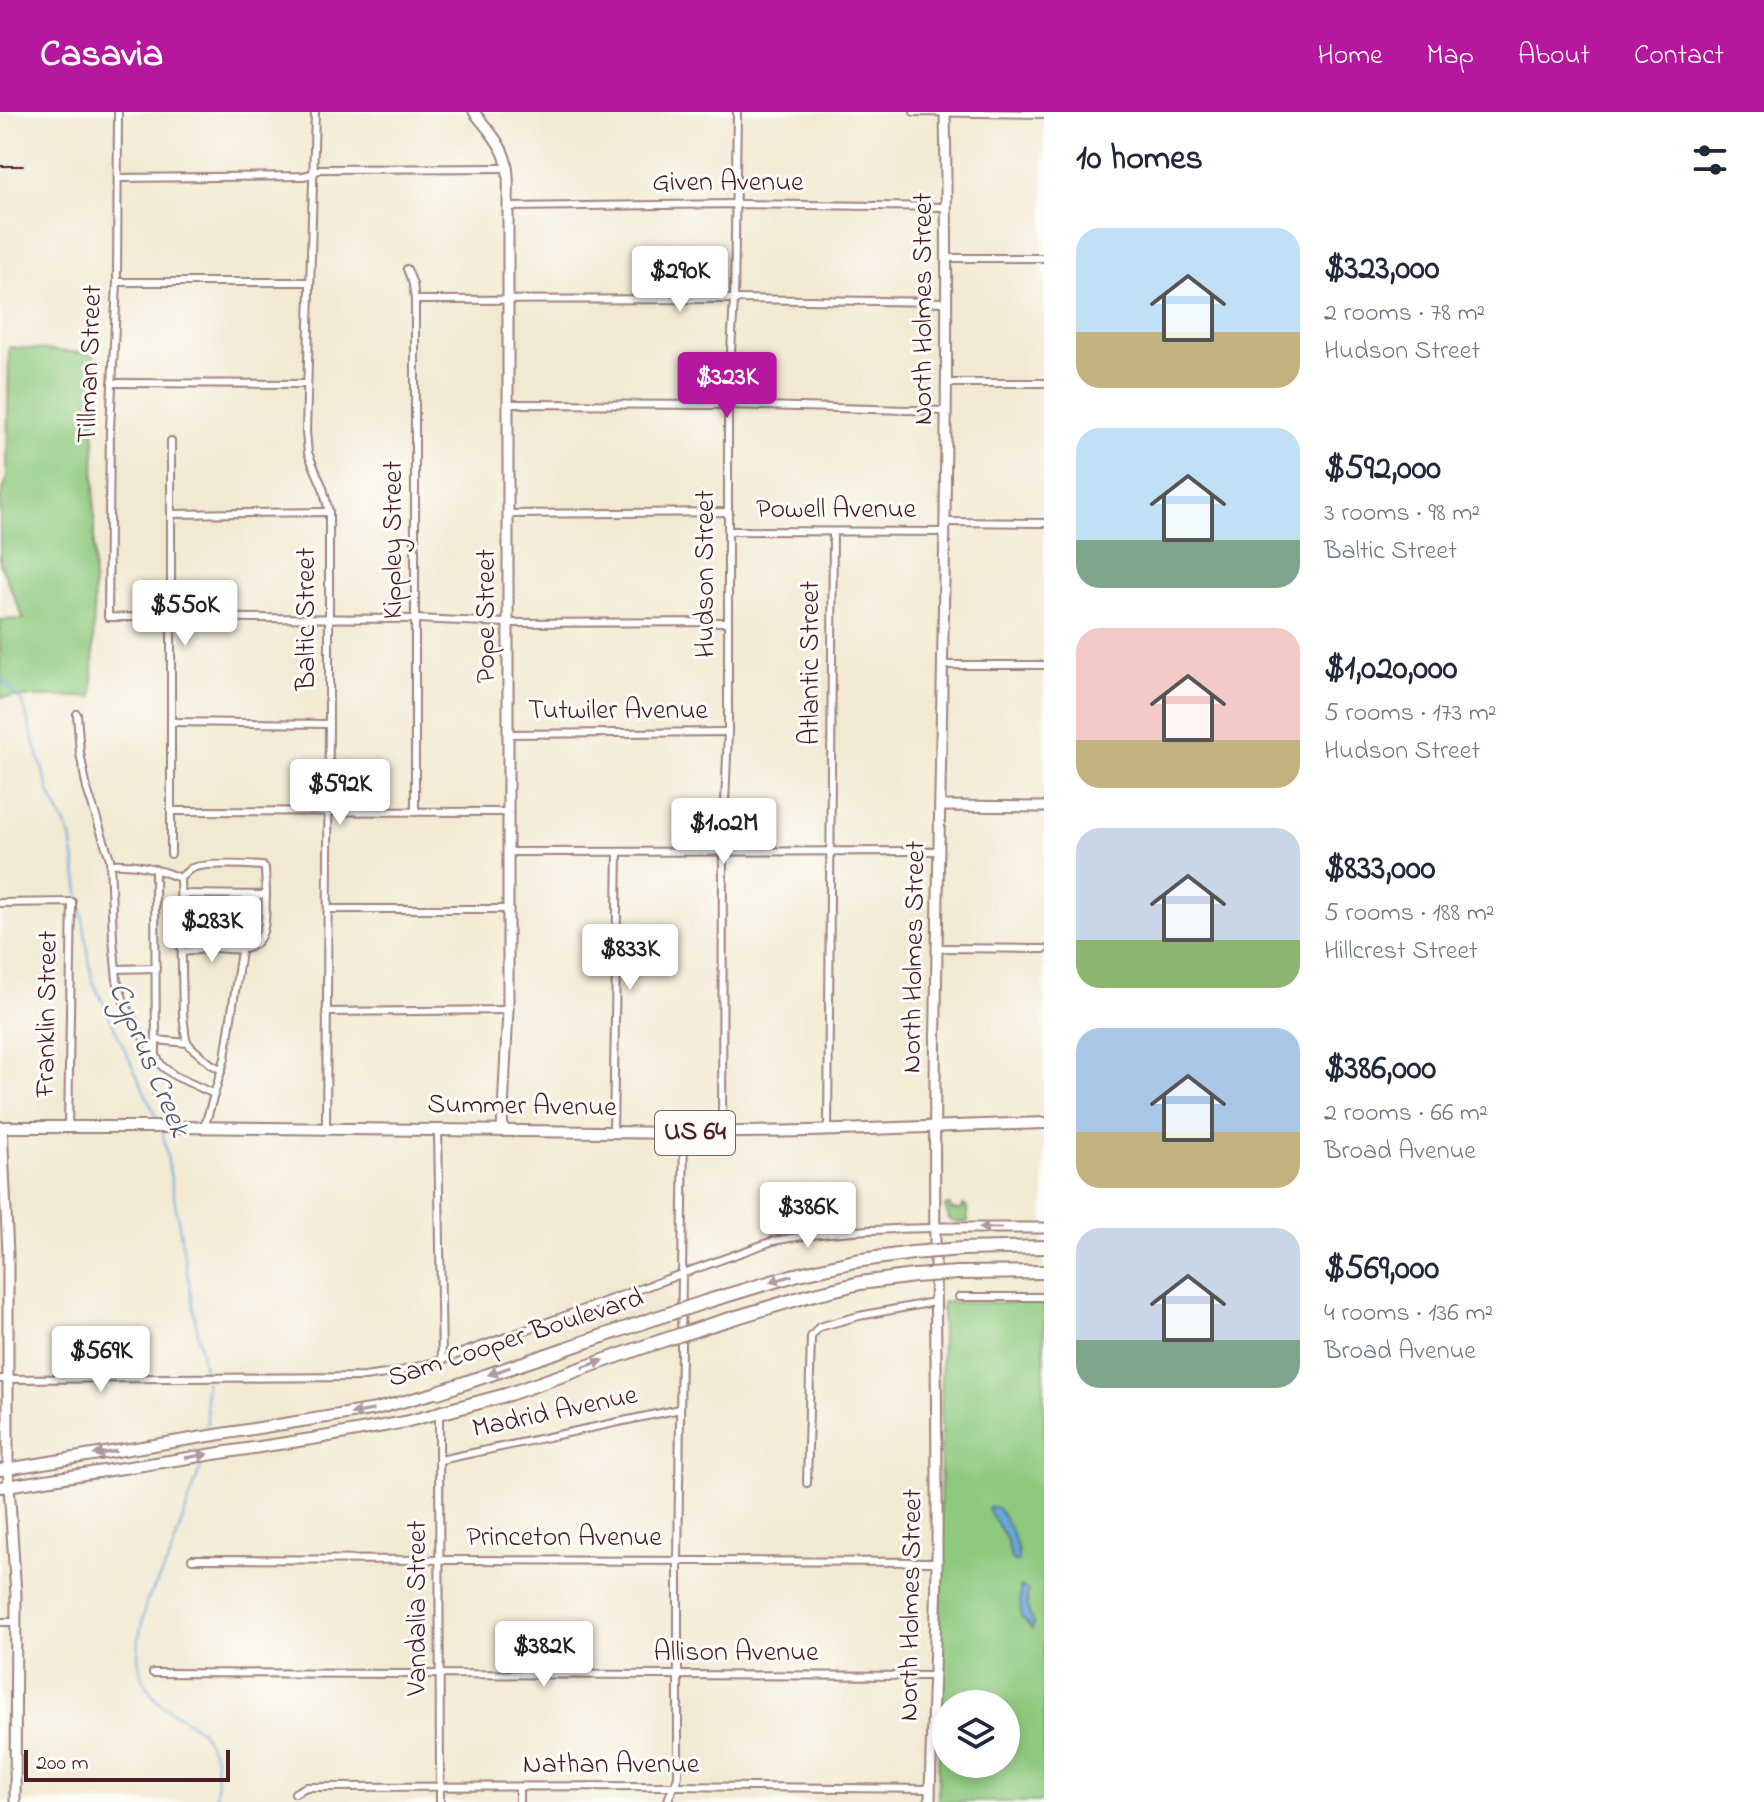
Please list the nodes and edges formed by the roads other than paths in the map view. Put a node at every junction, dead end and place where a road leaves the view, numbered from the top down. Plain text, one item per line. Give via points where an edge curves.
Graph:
1 (118, 112) edge
2 (315, 112) edge
3 (474, 112) edge
4 (737, 112) edge
5 (914, 112) edge
6 (945, 112) edge
7 (1044, 114) edge
8 (507, 168) junction
9 (312, 174) junction
10 (118, 178) junction
11 (736, 204) junction
12 (508, 207) junction
13 (947, 207) junction
14 (946, 258) junction
15 (1044, 258) edge
16 (407, 269) dead end
17 (117, 282) junction
18 (310, 282) junction
19 (734, 299) junction
20 (415, 300) junction
21 (509, 300) junction
22 (946, 302) junction
23 (112, 383) junction
24 (946, 383) junction
25 (1044, 383) edge
26 (307, 384) junction
27 (509, 404) junction
28 (728, 405) junction
29 (945, 411) junction
30 (171, 441) dead end
31 (329, 512) junction
32 (729, 512) junction
33 (171, 514) junction
34 (509, 514) junction
35 (1044, 523) edge
36 (944, 527) junction
37 (728, 531) junction
38 (833, 532) junction
39 (170, 618) junction
40 (328, 618) junction
41 (416, 619) junction
42 (728, 622) junction
43 (508, 623) junction
44 (942, 665) junction
45 (1044, 665) edge
46 (77, 714) dead end
47 (171, 722) junction
48 (329, 724) junction
49 (728, 732) junction
50 (509, 734) junction
51 (940, 806) junction
52 (1044, 807) edge
53 (171, 811) junction
54 (329, 812) junction
55 (415, 812) junction
56 (509, 812) junction
57 (723, 851) junction
58 (832, 851) junction
59 (939, 851) junction
60 (508, 852) junction
61 (618, 852) junction
62 (171, 854) dead end
63 (111, 864) junction
64 (155, 869) junction
65 (180, 878) junction
66 (181, 894) junction
67 (266, 895) junction
68 (0, 903) edge
69 (328, 909) junction
70 (508, 909) junction
71 (938, 948) junction
72 (1044, 949) edge
73 (241, 951) junction
74 (182, 952) junction
75 (156, 968) junction
76 (116, 969) junction
77 (508, 1010) junction
78 (326, 1012) junction
79 (156, 1040) junction
80 (188, 1043) junction
81 (156, 1058) junction
82 (222, 1070) junction
83 (214, 1094) junction
84 (1044, 1123) edge
85 (1, 1127) edge
86 (68, 1127) junction
87 (935, 1127) junction
88 (204, 1128) junction
89 (326, 1129) junction
90 (438, 1130) junction
91 (502, 1131) junction
92 (828, 1131) junction
93 (613, 1132) junction
94 (684, 1133) junction
95 (722, 1133) junction
96 (935, 1228) junction
97 (1044, 1228) edge
98 (1044, 1247) edge
99 (4, 1254) edge
100 (681, 1272) junction
101 (1044, 1272) edge
102 (959, 1297) dead end
103 (1044, 1297) edge
104 (934, 1302) junction
105 (4, 1308) edge
106 (442, 1360) junction
107 (4, 1379) edge
108 (438, 1392) joint
109 (680, 1409) junction
110 (439, 1413) junction
111 (440, 1460) junction
112 (4, 1469) edge
113 (807, 1483) dead end
114 (5, 1486) edge
115 (192, 1559) dead end
116 (440, 1559) junction
117 (678, 1560) junction
118 (937, 1562) junction
119 (0, 1622) edge
120 (16, 1622) junction
121 (153, 1673) dead end
122 (439, 1673) junction
123 (678, 1675) junction
124 (935, 1676) junction
125 (675, 1786) junction
126 (440, 1787) junction
127 (519, 1787) junction
128 (930, 1789) junction
129 (295, 1793) dead end
130 (15, 1802) edge
131 (440, 1802) edge
132 (519, 1802) edge
133 (668, 1802) edge
134 (930, 1802) edge

1 - 10 street, Tillman Street
2 - 9 street, Baltic Street
3 - 8 street, Pope Street via 501,148
4 - 11 street, Hudson Street
5 - 6 street
6 - 7 street
6 - 13 street, North Holmes Street
8 - 9 street via 320,169
8 - 12 street, Pope Street
9 - 10 street
9 - 18 street, Baltic Street
10 - 17 street, Tillman Street
11 - 12 street, Given Avenue
11 - 13 street, Given Avenue
11 - 19 street, Hudson Street
12 - 21 street, Pope Street
13 - 14 street, North Holmes Street
14 - 15 street
14 - 22 street, North Holmes Street
16 - 20 street, Kippley Street
17 - 18 street
17 - 23 street, Tillman Street
18 - 26 street, Baltic Street
19 - 21 street
19 - 22 street
19 - 28 street, Hudson Street
20 - 21 street
20 - 41 street, Kippley Street
21 - 27 street, Pope Street
22 - 24 street, North Holmes Street
23 - 26 street
23 - 39 street, Tillman Street via 108,617
24 - 25 street
24 - 29 street, North Holmes Street
26 - 31 street, Baltic Street via 308,453
27 - 28 street
27 - 34 street, Pope Street
28 - 29 street
28 - 32 street, Hudson Street
29 - 36 street, North Holmes Street
30 - 33 street
31 - 33 street
31 - 40 street, Baltic Street
32 - 34 street, Powell Avenue
32 - 37 street, Hudson Street
33 - 39 street
34 - 43 street, Pope Street
35 - 36 street, Powell Avenue
36 - 38 street, Powell Avenue
36 - 44 street, North Holmes Street
37 - 38 street, Powell Avenue
37 - 42 street, Hudson Street
38 - 58 street, Atlantic Street
39 - 40 street
39 - 47 street
40 - 41 street
40 - 48 street, Baltic Street
41 - 43 street
41 - 55 street, Kippley Street
42 - 43 street
42 - 49 street, Hudson Street
43 - 50 street, Pope Street
44 - 45 street
44 - 51 street, North Holmes Street
46 - 63 street via 87,789
47 - 48 street
47 - 53 street
48 - 54 street, Baltic Street
49 - 50 street, Tutwiler Avenue
49 - 57 street, Hudson Street
50 - 56 street, Pope Street
51 - 52 street
51 - 59 street, North Holmes Street
53 - 54 street
53 - 62 street
54 - 55 street
54 - 69 street, Baltic Street
55 - 56 street
56 - 60 street, Pope Street
57 - 58 street
57 - 61 street
57 - 95 street, Hudson Street
58 - 59 street
58 - 92 street, Atlantic Street
59 - 71 street, North Holmes Street
60 - 61 street
60 - 70 street, Pope Street
61 - 93 street
63 - 64 street
63 - 76 street
64 - 65 street
64 - 75 street
65 - 66 street
65 - 67 street via 199,866 263,866
66 - 67 street
66 - 74 street
67 - 73 street via 261,938
68 - 86 street, Franklin Street via 72,902
69 - 70 street
69 - 78 street, Baltic Street
70 - 77 street, Pope Street
71 - 72 street
71 - 87 street, North Holmes Street
73 - 74 street
73 - 82 street
74 - 80 street
75 - 76 street
75 - 79 street
76 - 81 street via 124,1002
77 - 78 street
77 - 91 street, Pope Street
78 - 89 street, Baltic Street
79 - 80 street
79 - 81 street
80 - 82 street
81 - 83 street via 175,1076
82 - 83 street
83 - 88 street
84 - 87 main road, Summer Avenue / US 64
85 - 86 main road, Summer Avenue / US 64
85 - 99 street
86 - 88 main road, Summer Avenue / US 64
87 - 92 main road, Summer Avenue / US 64
87 - 96 street, North Holmes Street
88 - 89 main road, Summer Avenue / US 64
89 - 90 main road, Summer Avenue / US 64
90 - 91 main road, Summer Avenue / US 64
90 - 106 street
91 - 93 main road, Summer Avenue / US 64
92 - 95 main road, Summer Avenue / US 64
93 - 94 main road, Summer Avenue / US 64
94 - 95 main road, Summer Avenue / US 64
94 - 100 street
97 -> 96 street
96 - 100 street via 811,1234
96 - 104 street, North Holmes Street
98 -> 108 highway, Sam Cooper Boulevard, bridge via 912,1253 795,1275
99 - 105 street
100 - 106 street
100 - 109 street
110 -> 101 highway, Sam Cooper Boulevard, bridge via 710,1325 860,1283 958,1273
102 - 103 street
104 - 113 street via 819,1327 811,1337
104 - 118 street, North Holmes Street
105 - 107 street
106 - 107 street via 364,1377
107 - 112 street
108 -> 112 main road, Sam Cooper Boulevard via 376,1409
109 - 111 street, Madrid Avenue
109 - 117 street
110 - 111 street, Vandalia Street
114 -> 110 main road, Sam Cooper Boulevard via 318,1438
111 - 116 street, Vandalia Street
112 - 114 street
114 - 120 street
115 - 116 street, Princeton Avenue
116 - 117 street, Princeton Avenue
116 - 122 street, Vandalia Street
117 - 118 street, Princeton Avenue
117 - 123 street
118 - 124 street, North Holmes Street
119 - 120 street
120 - 130 street
121 - 122 street, Allison Avenue
122 - 123 street, Allison Avenue
122 - 126 street, Vandalia Street
123 - 124 street, Allison Avenue
123 - 125 street
124 - 128 street, North Holmes Street
125 - 127 street, Nathan Avenue
125 - 128 street, Nathan Avenue
125 - 133 street
126 - 127 street, Nathan Avenue
126 - 129 street, Nathan Avenue via 306,1787
126 - 131 street, Vandalia Street
127 - 132 street
128 - 134 street, North Holmes Street

